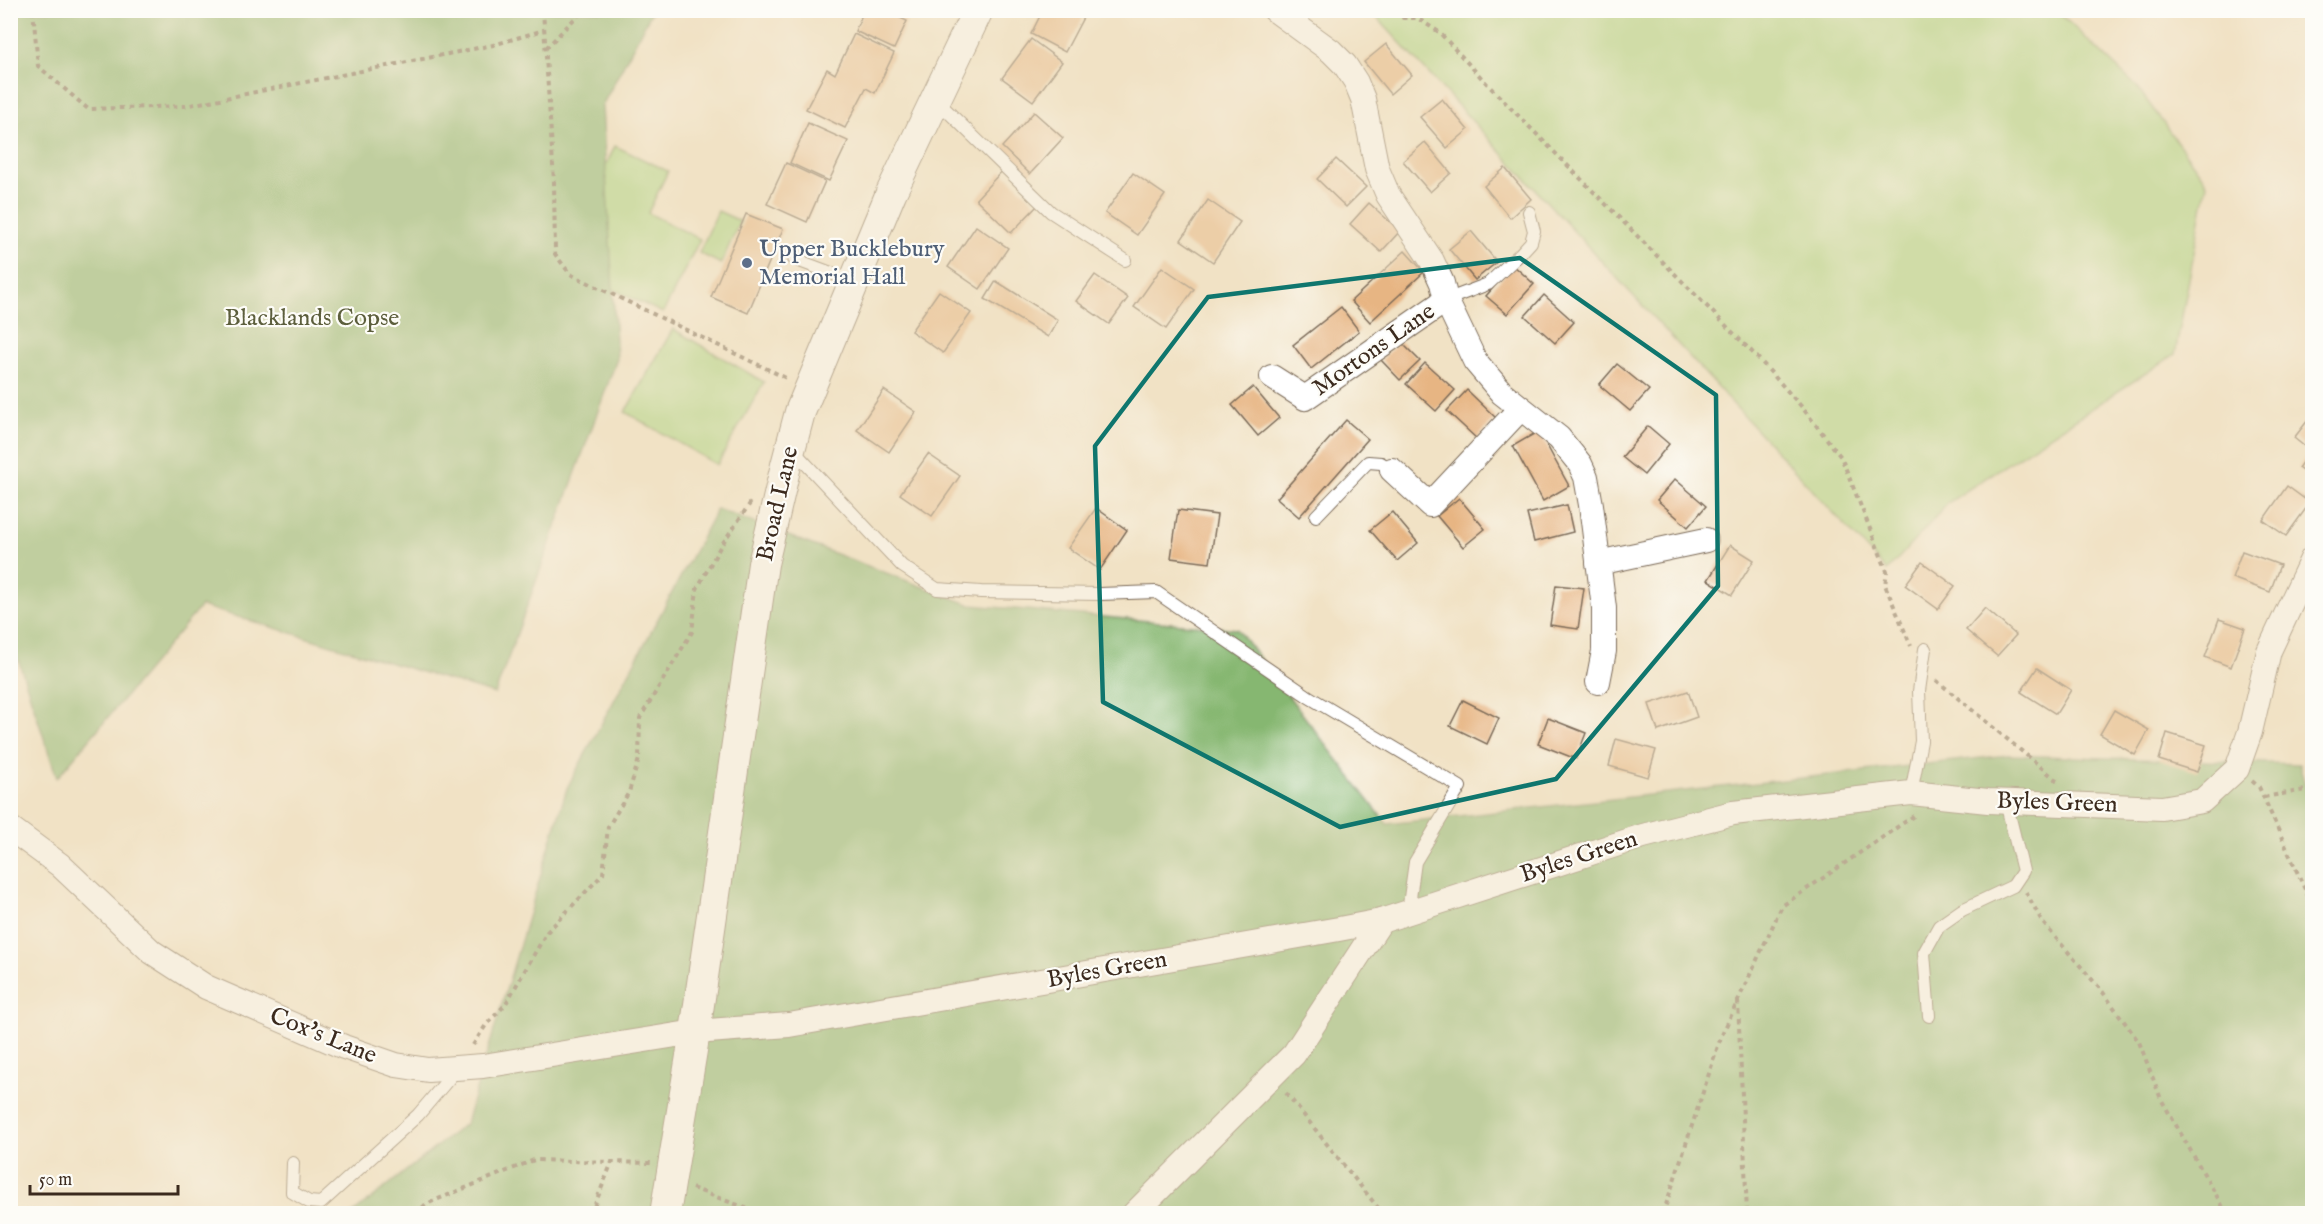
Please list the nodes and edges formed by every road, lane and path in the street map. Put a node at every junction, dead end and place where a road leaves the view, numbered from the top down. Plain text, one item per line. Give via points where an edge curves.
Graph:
1 (33, 10) edge
2 (543, 10) edge
3 (583, 10) edge
4 (978, 10) edge
5 (1275, 10) edge
6 (1397, 10) edge
7 (544, 30) junction
8 (545, 49) junction
9 (935, 99) junction
10 (1529, 212) dead end
11 (794, 259) dead end
12 (1125, 260) dead end
13 (854, 282) junction
14 (1446, 300) junction
15 (1272, 377) dead end
16 (810, 389) junction
17 (1520, 409) junction
18 (791, 448) junction
19 (1392, 470) joint
20 (754, 499) dead end
21 (1316, 516) dead end
22 (1706, 540) dead end
23 (2313, 560) edge
24 (1598, 563) junction
25 (1925, 649) dead end
26 (1922, 668) junction
27 (1598, 682) dead end
28 (2237, 769) junction
29 (2313, 789) edge
30 (1911, 794) junction
31 (1942, 796) junction
32 (2264, 797) junction
33 (2006, 802) junction
34 (2086, 805) junction
35 (10, 828) edge
36 (2023, 871) junction
37 (2313, 905) edge
38 (1408, 912) junction
39 (1381, 921) junction
40 (1738, 1000) junction
41 (1929, 1016) dead end
42 (695, 1032) junction
43 (458, 1068) junction
44 (1272, 1076) junction
45 (612, 1162) junction
46 (293, 1163) dead end
47 (672, 1172) junction
48 (416, 1214) edge
49 (591, 1214) edge
50 (665, 1214) edge
51 (762, 1214) edge
52 (1134, 1214) edge
53 (1383, 1214) edge
54 (1663, 1214) edge
55 (1747, 1214) edge
56 (2227, 1214) edge

1 - 7 path via 38,66 88,109 185,106 494,45
2 - 7 path
3 - 8 path
4 - 9 street, Broad Lane
5 - 14 street, Mortons Lane via 1331,51 1356,82 1380,178 1432,261
6 - 26 path via 1403,18 1417,18 1439,32 1756,357 1842,457 1887,571 1885,585
7 - 8 path
8 - 16 path via 555,254 570,274
9 - 12 lane via 1051,212
9 - 13 street, Broad Lane
10 - 14 lane via 1534,231 1531,242 1520,254 1488,284
11 - 13 lane
13 - 16 street, Broad Lane
14 - 15 street, Mortons Lane via 1305,398
14 - 17 street, Mortons Lane via 1475,361
16 - 18 street, Broad Lane
17 - 19 street via 1430,505
17 - 24 street, Mortons Lane via 1559,438 1580,464 1592,505
18 - 38 lane via 902,566 937,589 1156,592 1310,698 1460,787 1415,862
18 - 42 street, Broad Lane via 763,564
19 - 21 lane via 1381,463 1368,462
20 - 43 path via 706,572 698,589 692,632 640,718 639,759 629,792 608,827 603,874 547,932 505,1005 486,1025
22 - 24 street
23 - 28 street, Byles Green via 2269,651
24 - 27 street, Mortons Lane via 1605,627
25 - 26 lane
26 - 30 lane via 1921,741
26 - 34 path
28 - 32 path via 2259,787
28 - 34 street, Byles Green via 2202,801 2162,808
29 - 32 path
30 - 31 street, Byles Green
30 - 38 street, Byles Green via 1733,813 1643,836
31 - 33 street, Byles Green
31 - 40 path via 1782,906
32 - 37 path
33 - 34 street, Byles Green
33 - 36 lane
35 - 43 street, Cox's Lane via 60,865 152,952 206,987 344,1047 396,1065 428,1070
36 - 41 lane via 2013,886 1962,910 1939,926 1924,953
36 - 56 path via 2025,891 2043,923 2102,991 2139,1042 2161,1099
38 - 39 street, Byles Green
39 - 42 street, Byles Green via 789,1025
39 - 44 street via 1294,1054
40 - 54 path via 1721,1036
40 - 55 path
42 - 43 street, Cox's Lane
42 - 47 street, Broad Lane
43 - 46 lane via 418,1115 321,1203 309,1202 292,1192
44 - 52 street
44 - 53 path
45 - 47 path
45 - 48 path via 534,1160 426,1204
45 - 49 path
47 - 50 street, Broad Lane
47 - 51 path

